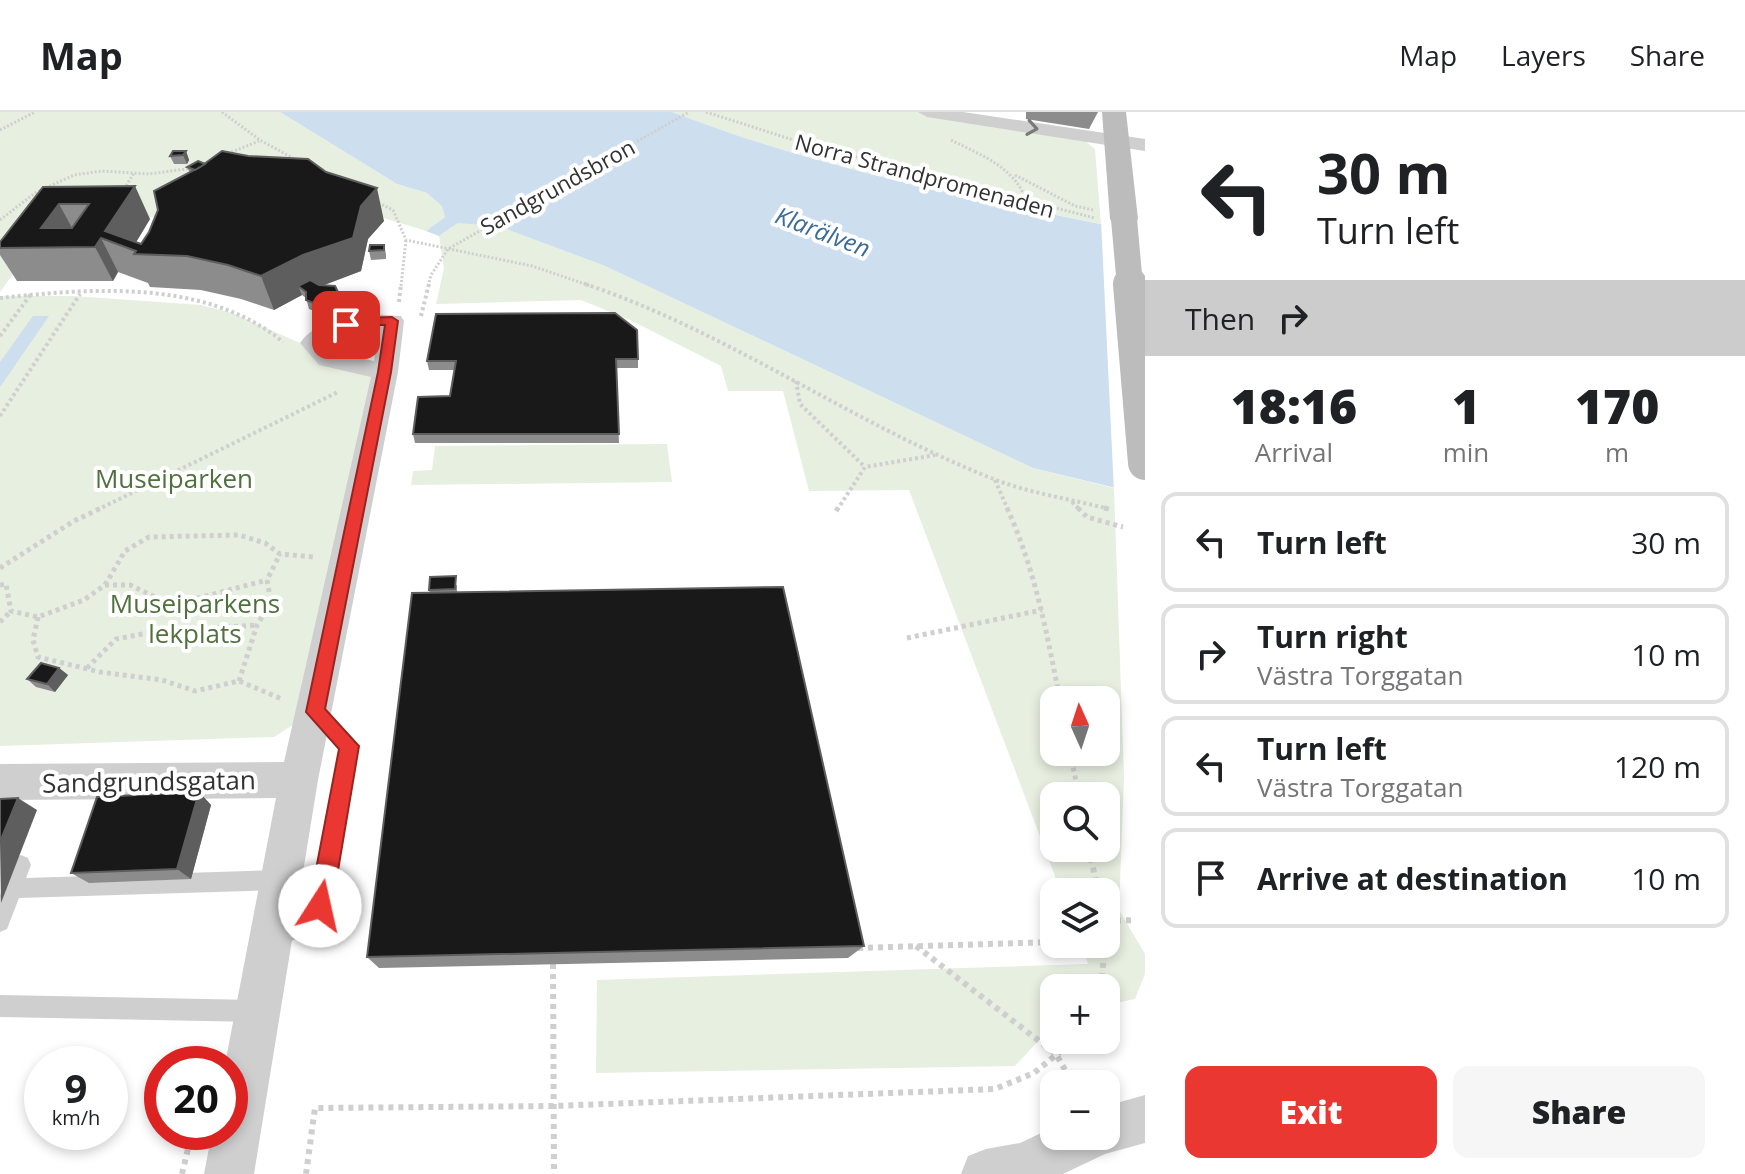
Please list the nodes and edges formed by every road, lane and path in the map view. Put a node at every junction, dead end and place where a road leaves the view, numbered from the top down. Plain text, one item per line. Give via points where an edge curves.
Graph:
1 (35, 112) edge
2 (222, 112) edge
3 (689, 112) edge
4 (706, 112) edge
5 (927, 112) edge
6 (1114, 112) edge
7 (0, 130) edge
8 (948, 138) dead end
9 (260, 140) junction
10 (1117, 142) junction
11 (1145, 145) edge
12 (221, 156) edge
13 (301, 163) edge
14 (202, 166) edge
15 (1009, 172) junction
16 (134, 173) junction
17 (121, 195) edge
18 (368, 197) edge
19 (1027, 203) junction
20 (1066, 212) junction
21 (1111, 219) junction
22 (0, 220) edge
23 (406, 240) junction
24 (448, 249) junction
25 (32, 293) junction
26 (81, 293) junction
27 (0, 298) edge
28 (420, 318) dead end
29 (392, 321) junction
30 (0, 336) edge
31 (312, 343) junction
32 (385, 372) junction
33 (796, 381) junction
34 (338, 392) dead end
35 (0, 416) edge
36 (936, 455) junction
37 (1145, 463) edge
38 (865, 467) junction
39 (995, 480) junction
40 (1071, 500) junction
41 (1109, 509) dead end
42 (836, 511) dead end
43 (1123, 527) dead end
44 (280, 554) junction
45 (315, 557) dead end
46 (0, 568) edge
47 (267, 580) junction
48 (0, 585) edge
49 (105, 585) junction
50 (1042, 610) junction
51 (11, 611) junction
52 (38, 617) junction
53 (0, 622) edge
54 (257, 625) junction
55 (907, 638) dead end
56 (86, 668) junction
57 (239, 681) junction
58 (1057, 686) edge
59 (299, 706) junction
60 (299, 780) junction
61 (0, 782) edge
62 (21, 865) dead end
63 (281, 880) junction
64 (13, 888) junction
65 (1136, 920) dead end
66 (1120, 921) edge
67 (0, 922) edge
68 (270, 941) junction
69 (1040, 942) edge
70 (916, 946) junction
71 (845, 949) edge
72 (553, 964) edge
73 (0, 1006) edge
74 (258, 1011) junction
75 (1040, 1042) edge
76 (1056, 1054) joint
77 (1065, 1070) edge
78 (554, 1106) junction
79 (1145, 1119) edge
80 (1120, 1126) edge
81 (188, 1150) edge
82 (1060, 1150) edge
83 (182, 1174) edge
84 (229, 1174) edge
85 (306, 1174) edge
86 (554, 1174) edge
87 (986, 1174) edge

1 - 7 path
2 - 9 path
3 - 24 path, Sandgrundsbron
4 - 19 path, Norra Strandpromenaden
5 -> 10 street
6 - 10 street
8 - 15 path
9 - 12 path
9 - 13 path
10 - 11 street
10 - 21 street
14 - 16 path
15 - 19 path via 1021,184
15 - 20 path via 1075,206
16 - 17 path
16 - 22 path via 76,174 15,206
18 - 23 path via 393,210
19 - 20 path, Norra Strandpromenaden
20 - 21 path, Norra Strandpromenaden
21 - 37 street, bridge
23 - 24 path
23 - 29 path
24 - 28 path via 431,275
24 - 33 path via 532,266 600,289
25 - 26 path
25 - 27 path
25 - 30 path
26 - 31 path via 204,301 236,311 288,346
26 - 35 path
29 - 31 street via 360,321
29 - 32 street
31 - 32 street via 328,359
32 - 59 street
33 - 36 path
33 - 38 path via 800,404
34 - 46 path via 74,521
36 - 38 path
36 - 39 path
38 - 42 path
39 - 40 path
39 - 50 path via 1022,541
40 - 41 path
40 - 43 path via 1087,517
44 - 45 path
44 - 47 path
44 - 49 path via 239,535 149,537 125,551
47 - 49 path via 191,600 163,601 130,585
47 - 54 path via 271,602
48 - 51 path via 6,584
49 - 52 path via 84,600
50 - 55 path
50 - 58 path
51 - 52 path
51 - 53 path
52 - 56 path via 33,640 38,657
54 - 56 path via 116,639
54 - 57 path
56 - 57 path via 195,691
57 - 59 path
59 - 60 street
59 - 68 lane via 349,746 320,906 303,924
60 - 61 street, Sandgrundsgatan
60 - 63 street
62 - 64 lane
63 - 64 lane
63 - 68 street
64 - 67 lane
65 - 66 path
68 - 74 street
69 - 70 path
70 - 71 path
70 - 75 path
72 - 78 path
73 - 74 lane
74 - 84 street
76 - 77 path
76 - 78 path via 1034,1073 995,1089
78 - 85 path via 315,1108
78 - 86 path
79 - 80 street
81 - 83 path
82 - 87 street via 1023,1167

